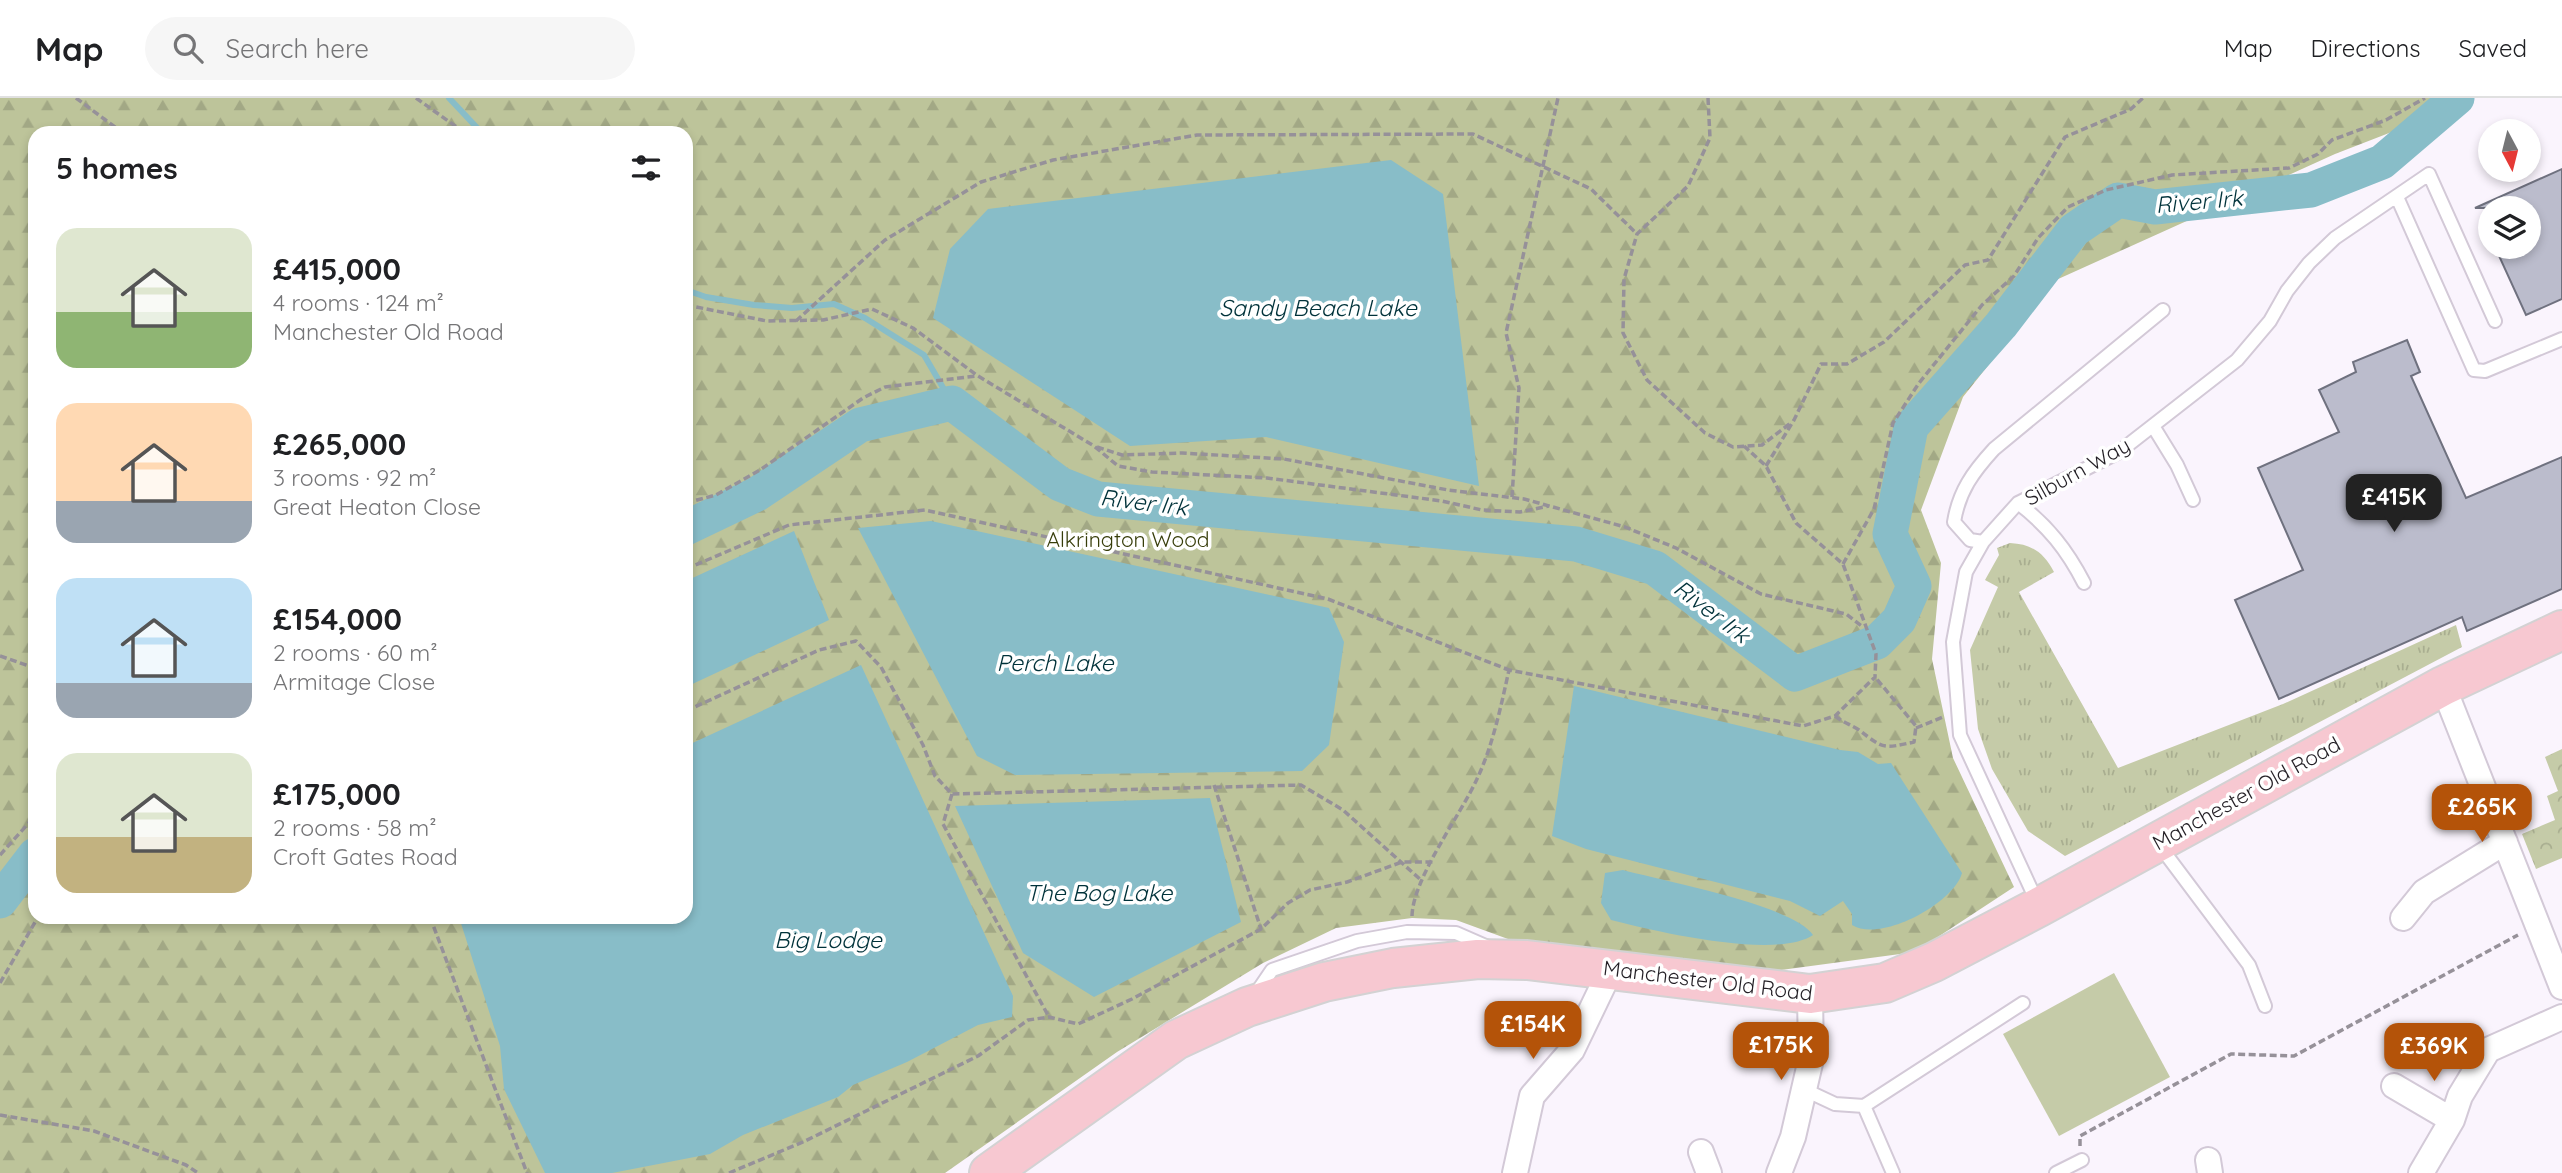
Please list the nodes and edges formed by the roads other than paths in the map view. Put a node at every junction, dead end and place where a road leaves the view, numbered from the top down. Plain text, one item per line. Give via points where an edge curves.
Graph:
1 (2397, 197) junction
2 (2163, 310) dead end
3 (2496, 321) dead end
4 (2562, 339) edge
5 (2153, 426) junction
6 (2193, 500) dead end
7 (2018, 503) junction
8 (1983, 542) junction
9 (2084, 583) dead end
10 (2562, 630) edge
11 (2443, 686) junction
12 (2156, 842) junction
13 (2505, 842) junction
14 (2039, 907) junction
15 (2403, 918) dead end
16 (1527, 960) junction
17 (1611, 969) junction
18 (2561, 983) edge
19 (1810, 994) junction
20 (2023, 1003) dead end
21 (2266, 1006) dead end
22 (1247, 1007) junction
23 (2562, 1017) edge
24 (2394, 1086) dead end
25 (1803, 1089) junction
26 (1864, 1106) junction
27 (2452, 1120) junction
28 (2082, 1160) road end
29 (989, 1173) edge
30 (1515, 1173) edge
31 (1779, 1173) edge
32 (1893, 1173) edge
33 (2056, 1173) edge
34 (2421, 1173) edge

1 - 3 lane, Silburn Way via 2429,174
1 - 4 lane via 2474,370 2484,371
1 - 5 lane, Silburn Way via 2336,238 2309,263 2237,360
2 - 8 lane via 1994,449 1972,473 1954,522 1970,540
5 - 6 lane
5 - 7 lane, Silburn Way via 2119,452
7 - 8 lane, Silburn Way
7 - 9 lane via 2045,524
8 - 14 lane, Silburn Way via 1966,572 1953,642 1957,712 1961,735
10 - 11 main road, Manchester Old Road
11 - 12 main road, Manchester Old Road
11 - 13 street
12 - 14 main road, Manchester Old Road
12 - 21 lane via 2249,965
13 - 15 street via 2424,892
13 - 18 street
14 - 19 main road, Manchester Old Road via 1909,974 1862,988
16 - 17 main road, Manchester Old Road
16 - 22 main road, Manchester Old Road via 1478,959 1393,968 1324,982
16 - 22 lane via 1456,933 1412,932 1357,941 1272,970
17 - 19 main road, Manchester Old Road
17 - 30 street via 1572,1050 1532,1096
19 - 25 street via 1811,1059
20 - 26 lane
22 - 29 main road, Manchester Old Road via 1176,1041
23 - 27 street via 2488,1050 2460,1096
24 - 27 street
25 - 26 lane via 1835,1104
25 - 31 street via 1793,1137
26 - 32 lane
27 - 34 street
28 - 33 lane

